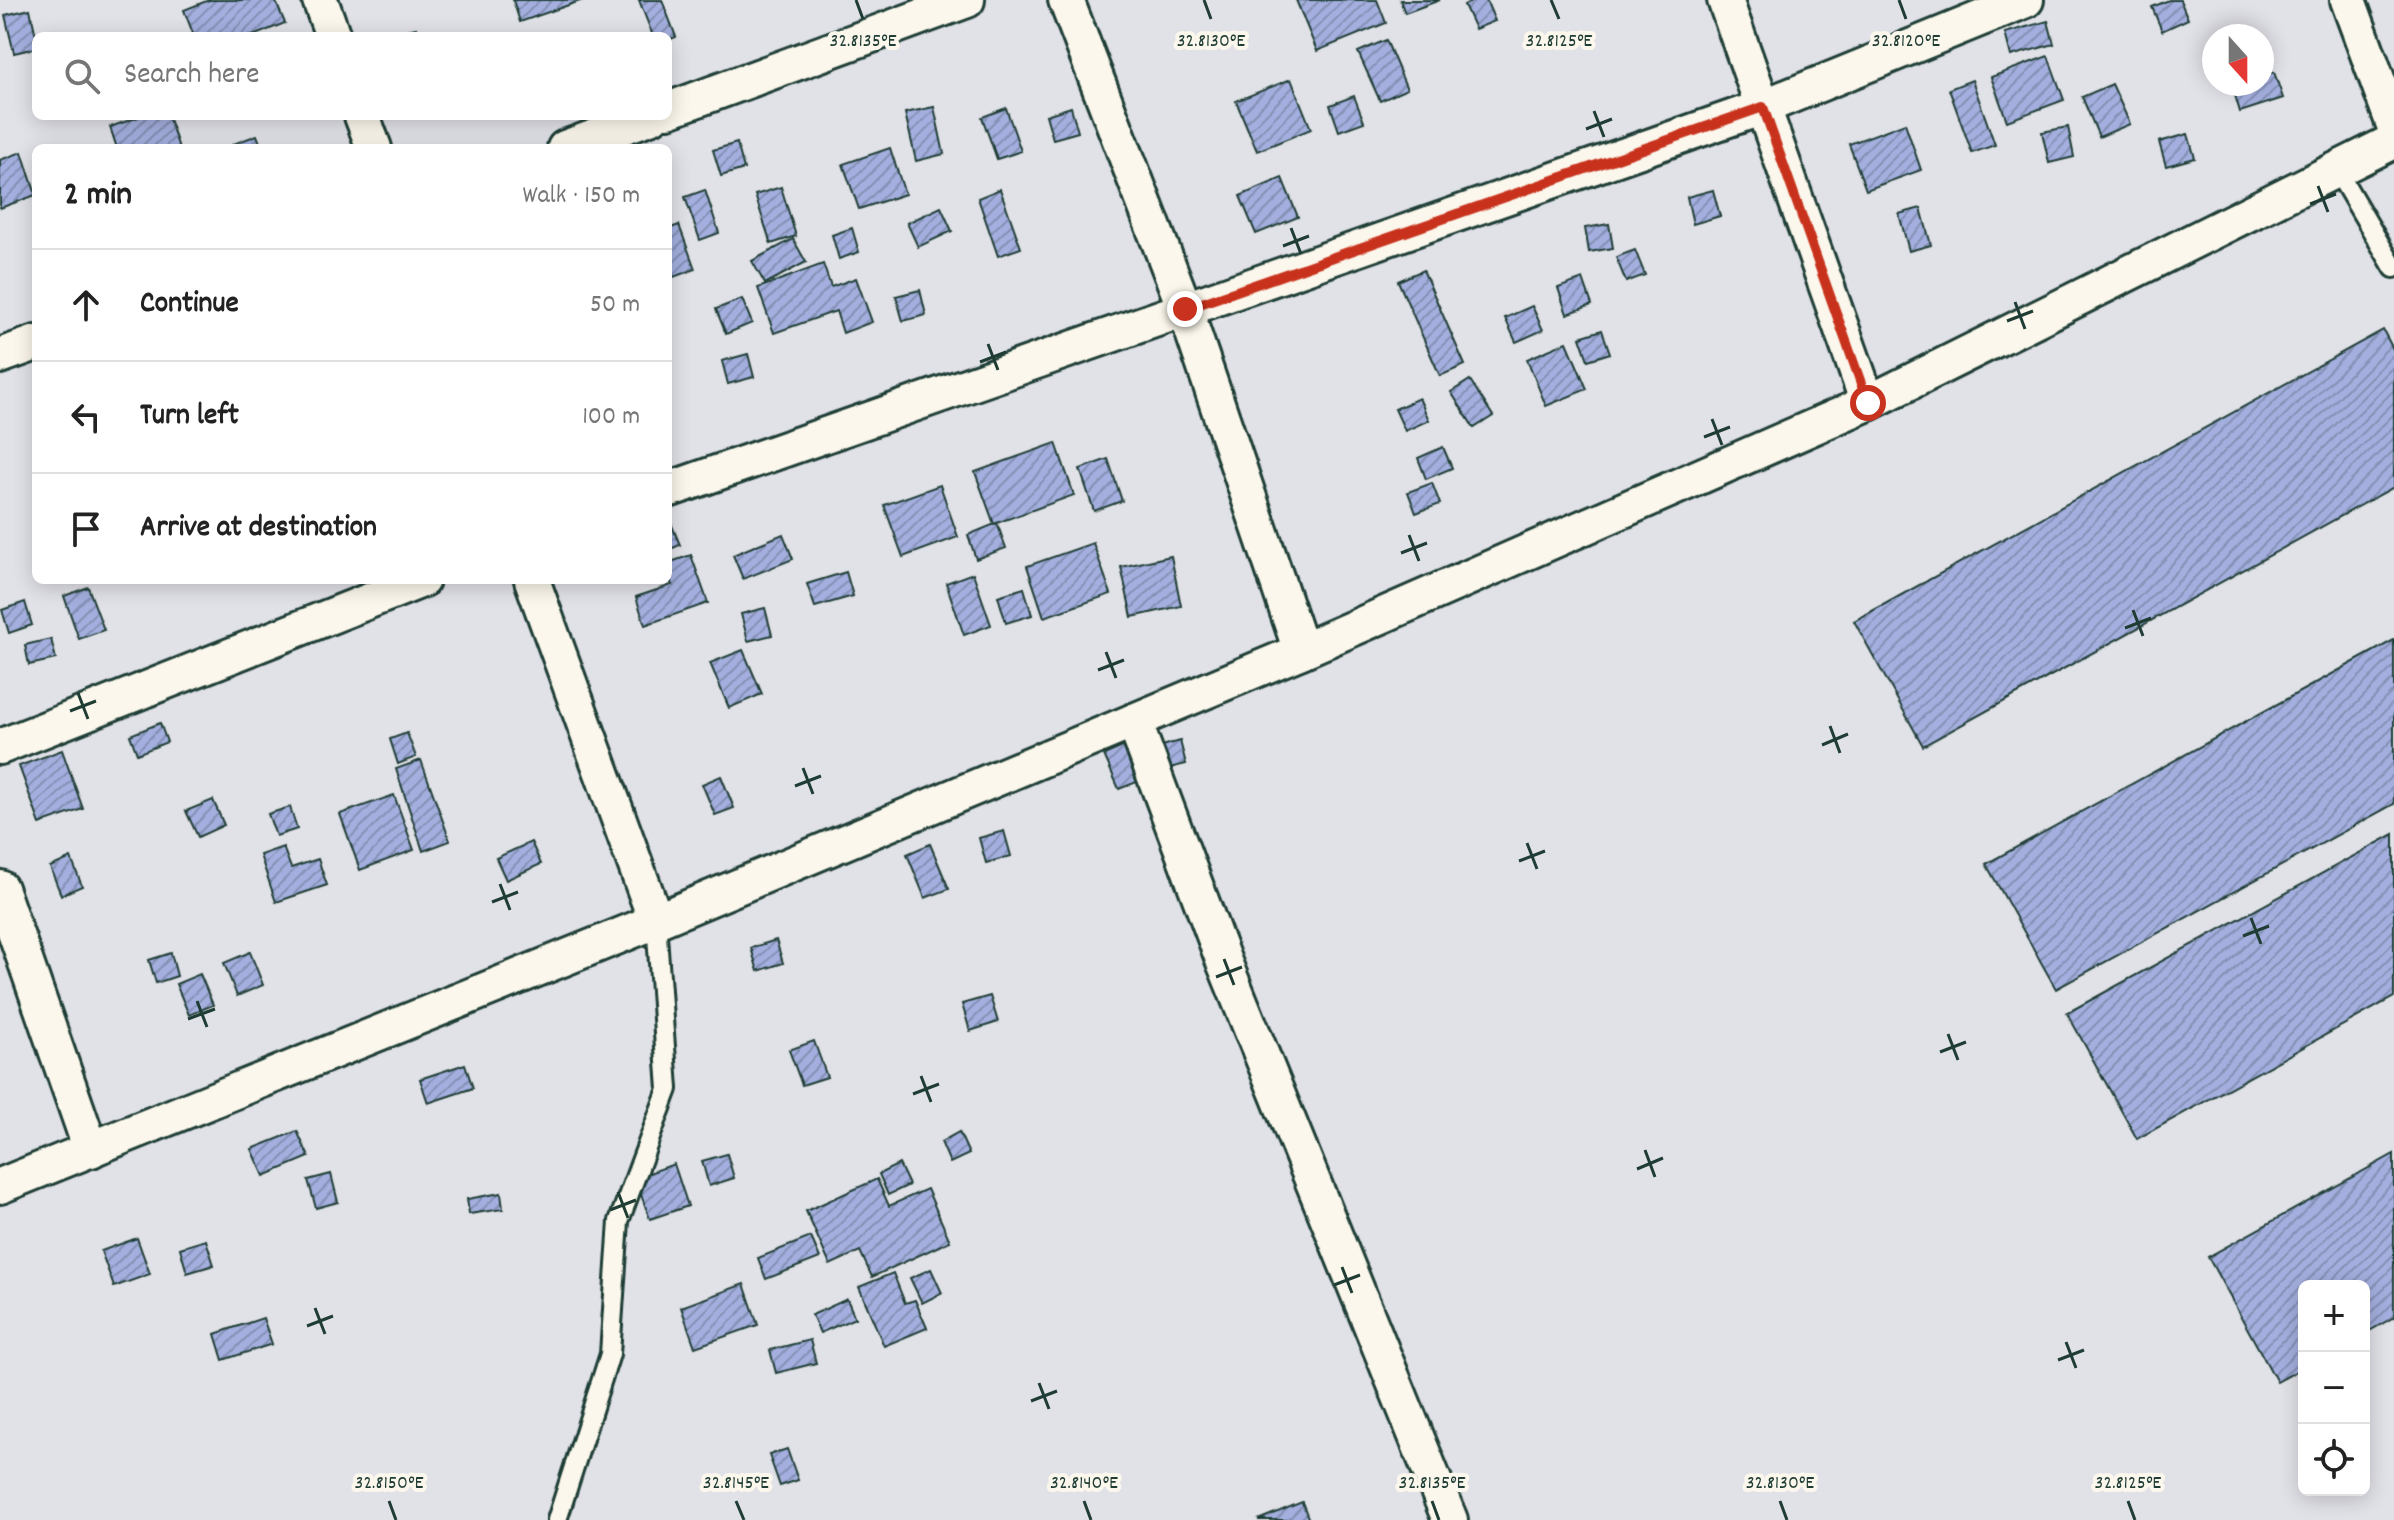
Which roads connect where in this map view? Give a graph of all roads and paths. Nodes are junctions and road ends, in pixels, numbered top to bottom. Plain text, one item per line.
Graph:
1 (320, 0) edge
2 (967, 0) edge
3 (1066, 0) edge
4 (1725, 0) edge
5 (2026, 0) edge
6 (2348, 0) edge
7 (332, 32) edge
8 (1763, 107) junction
9 (672, 109) edge
10 (364, 120) edge
11 (641, 120) edge
12 (2394, 125) edge
13 (2394, 141) edge
14 (372, 144) edge
15 (576, 144) edge
16 (2336, 169) junction
17 (2394, 268) edge
18 (1185, 309) junction
19 (32, 344) edge
20 (0, 356) edge
21 (1868, 403) junction
22 (672, 489) edge
23 (412, 584) edge
24 (533, 584) edge
25 (1301, 651) junction
26 (1134, 721) junction
27 (0, 747) edge
28 (0, 888) edge
29 (656, 921) junction
30 (91, 1150) junction
31 (0, 1186) edge
32 (557, 1520) edge
33 (1450, 1520) edge

1 - 7 street
2 - 9 street
3 - 18 street
4 - 8 street
5 - 8 street
6 - 12 street
8 - 18 street
8 - 21 street
10 - 14 street
11 - 15 street
13 - 16 street
16 - 17 lane
16 - 21 street
18 - 22 street
18 - 25 street
19 - 20 street
21 - 25 street
23 - 27 street
24 - 29 street
25 - 26 street
26 - 29 street
26 - 33 street
28 - 30 street
29 - 30 street
29 - 32 lane
30 - 31 street

